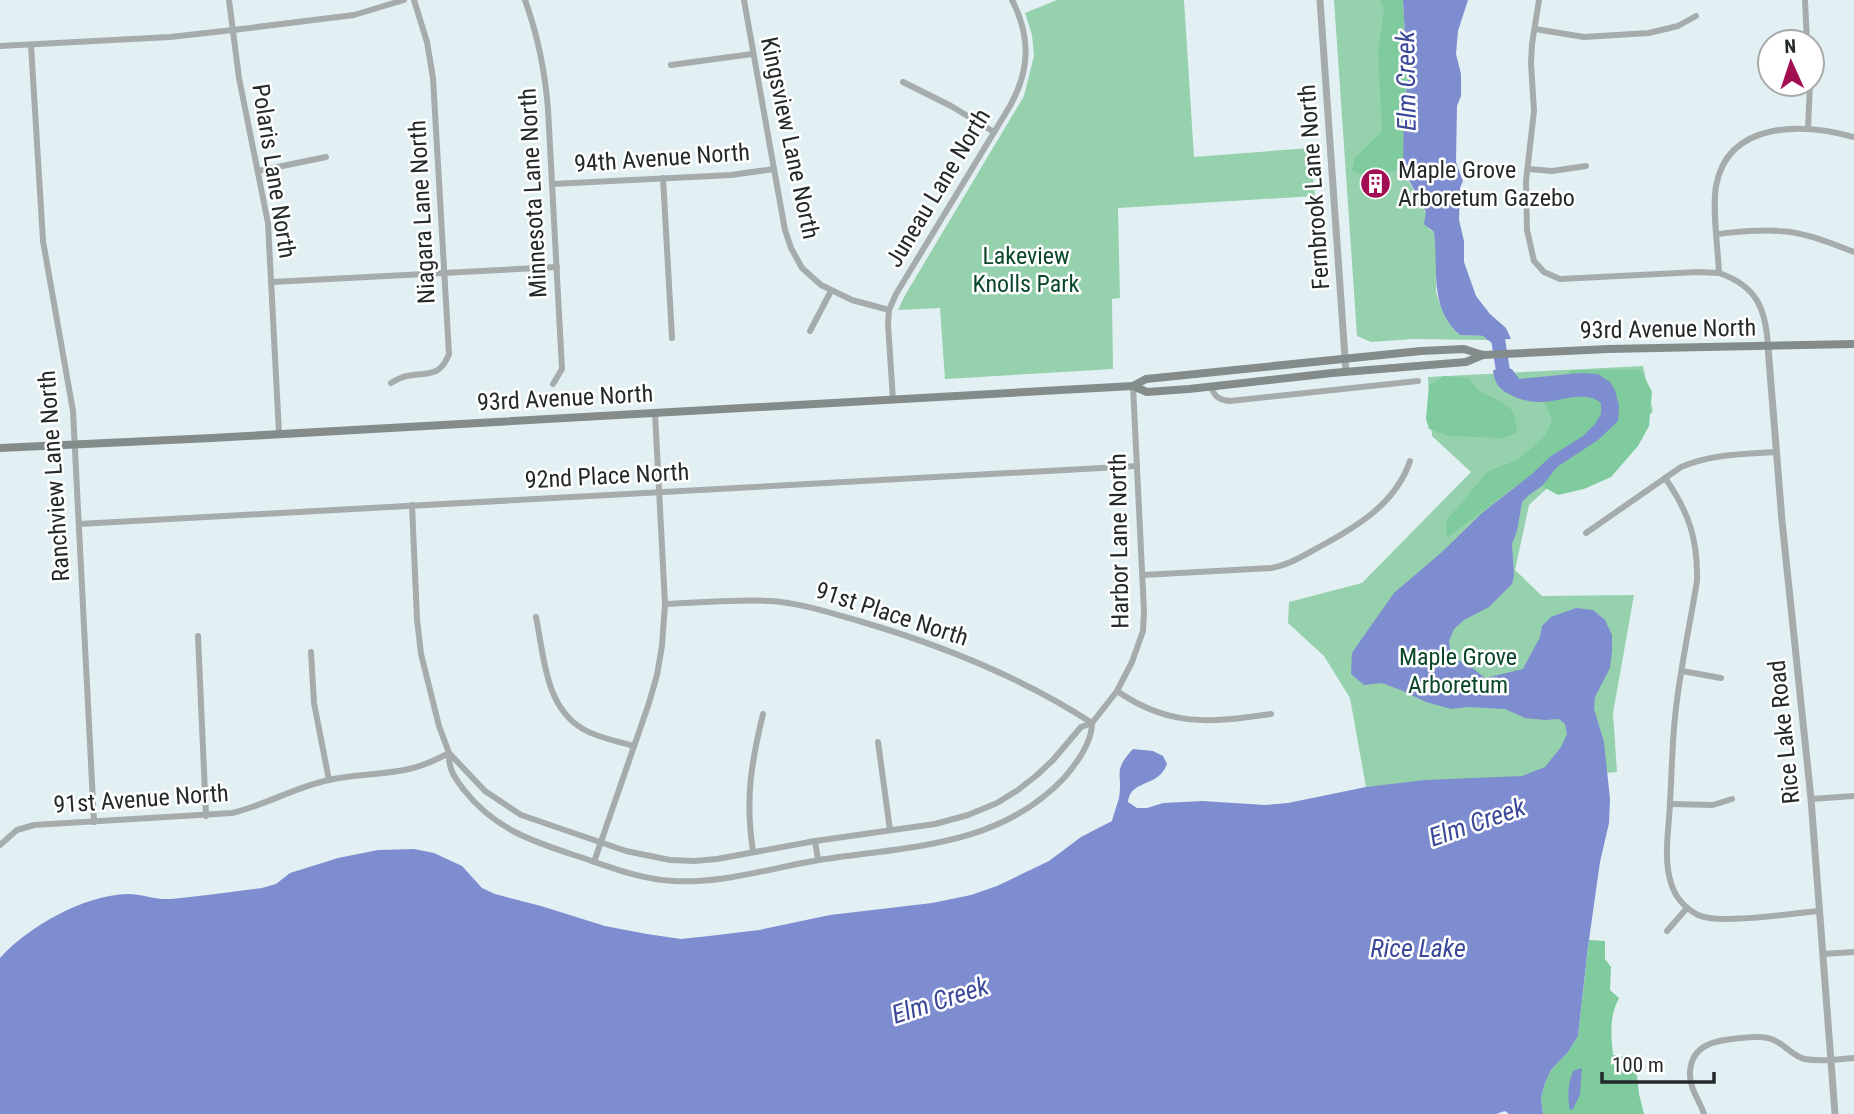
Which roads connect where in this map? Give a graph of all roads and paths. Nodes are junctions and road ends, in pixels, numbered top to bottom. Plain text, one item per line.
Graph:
1 (229, 0) edge
2 (404, 0) edge
3 (414, 0) edge
4 (525, 0) edge
5 (744, 0) edge
6 (1012, 0) edge
7 (1320, 0) edge
8 (1539, 0) edge
9 (1805, 0) edge
10 (1696, 16) dead end
11 (1806, 28) edge
12 (1535, 29) junction
13 (233, 30) junction
14 (31, 44) junction
15 (0, 46) edge
16 (752, 54) junction
17 (671, 65) dead end
18 (903, 82) dead end
19 (1809, 98) edge
20 (1808, 128) junction
21 (994, 132) junction
22 (1854, 137) edge
23 (326, 156) dead end
24 (1586, 166) dead end
25 (774, 169) junction
26 (1528, 169) junction
27 (258, 171) junction
28 (663, 178) junction
29 (553, 184) junction
30 (1717, 233) junction
31 (1854, 252) edge
32 (556, 267) junction
33 (445, 272) junction
34 (1719, 273) junction
35 (272, 282) junction
36 (831, 291) junction
37 (889, 310) junction
38 (810, 331) dead end
39 (672, 338) dead end
40 (1854, 344) edge
41 (1768, 347) junction
42 (1483, 355) junction
43 (1345, 358) junction
44 (1346, 372) junction
45 (1418, 381) dead end
46 (391, 383) dead end
47 (553, 384) dead end
48 (1133, 386) junction
49 (1211, 387) junction
50 (1348, 389) junction
51 (894, 400) junction
52 (656, 413) junction
53 (279, 433) junction
54 (75, 445) junction
55 (0, 448) edge
56 (1776, 452) junction
57 (1410, 461) dead end
58 (1137, 466) junction
59 (1665, 478) junction
60 (660, 492) junction
61 (412, 505) junction
62 (79, 524) junction
63 (1586, 533) dead end
64 (1143, 575) junction
65 (665, 604) junction
66 (536, 617) dead end
67 (198, 636) dead end
68 (311, 652) dead end
69 (1682, 671) junction
70 (1721, 678) dead end
71 (1116, 691) junction
72 (763, 714) dead end
73 (1270, 714) dead end
74 (1092, 723) junction
75 (878, 742) dead end
76 (634, 746) junction
77 (449, 753) junction
78 (329, 780) junction
79 (1854, 796) edge
80 (1732, 799) dead end
81 (1811, 799) junction
82 (1670, 804) junction
83 (206, 816) junction
84 (94, 822) junction
85 (890, 830) junction
86 (815, 841) junction
87 (0, 843) edge
88 (601, 843) junction
89 (753, 852) junction
90 (818, 860) junction
91 (594, 862) junction
92 (1687, 908) junction
93 (1820, 911) junction
94 (1667, 931) dead end
95 (1854, 952) edge
96 (1823, 954) junction
97 (1854, 1058) edge
98 (1830, 1059) junction
99 (1704, 1114) edge
100 (1835, 1114) edge

1 - 13 street, Polaris Lane North
2 - 13 street
3 - 33 street, Niagara Lane North
4 - 29 street, Minnesota Lane North
5 - 16 street, Kingsview Lane North
6 - 21 street, Juneau Lane North
7 - 43 street, Fernbrook Lane North
8 - 12 street
9 - 11 street
10 - 12 street
12 - 26 street
13 - 14 street
13 - 27 street, Polaris Lane North
14 - 15 street
14 - 54 street, Ranchview Lane North
16 - 17 street
16 - 25 street, Kingsview Lane North
18 - 21 street
19 - 20 street
20 - 22 street
20 - 30 street
21 - 37 street, Juneau Lane North
23 - 27 street
24 - 26 street
25 - 28 street, 94th Avenue North
25 - 36 street, Kingsview Lane North
26 - 34 street
27 - 35 street, Polaris Lane North
28 - 29 street, 94th Avenue North
28 - 39 street
29 - 32 street, Minnesota Lane North
30 - 31 street
30 - 34 street
32 - 33 street
32 - 47 street, Minnesota Lane North
33 - 35 street
33 - 46 street, Niagara Lane North
34 - 41 street
35 - 53 street, Polaris Lane North
36 - 37 street, Kingsview Lane North
36 - 38 street
37 - 51 street, Juneau Lane North
40 - 41 main road, 93rd Avenue North
41 - 42 main road, 93rd Avenue North
41 - 56 street, Rice Lake Road
42 - 43 main road, 93rd Avenue North
42 - 44 main road, 93rd Avenue North
43 - 44 street, Fernbrook Lane North
43 - 48 main road, 93rd Avenue North
44 - 49 main road, 93rd Avenue North
44 - 50 street
45 - 50 street
48 - 49 main road, 93rd Avenue North
48 - 51 main road, 93rd Avenue North
48 - 58 street, Harbor Lane North
49 - 50 street
51 - 52 main road, 93rd Avenue North
52 - 53 main road, 93rd Avenue North
52 - 60 street
53 - 54 main road, 93rd Avenue North
54 - 55 main road, 93rd Avenue North
54 - 62 street, Ranchview Lane North
56 - 59 street
56 - 81 street, Rice Lake Road
57 - 64 street
58 - 60 street, 92nd Place North
58 - 64 street, Harbor Lane North
59 - 63 street
59 - 69 street
60 - 61 street, 92nd Place North
60 - 65 street
61 - 62 street, 92nd Place North
61 - 77 street
62 - 84 street, Ranchview Lane North
64 - 71 street, Harbor Lane North
65 - 74 street, 91st Place North
65 - 76 street
66 - 76 street
67 - 83 street
68 - 78 street
69 - 70 street
69 - 82 street
71 - 73 street
71 - 74 street, Harbor Lane North
72 - 89 street
74 - 85 street
74 - 90 street
75 - 85 street
76 - 88 street
77 - 78 street, 91st Avenue North
77 - 88 street
77 - 91 street
78 - 83 street, 91st Avenue North
79 - 81 street
80 - 82 street
81 - 93 street, Rice Lake Road
82 - 92 street
83 - 84 street, 91st Avenue North
84 - 87 street, 91st Avenue North
85 - 86 street
86 - 89 street
86 - 90 street
88 - 89 street
88 - 91 street
90 - 91 street
92 - 93 street
92 - 94 street
93 - 96 street, Rice Lake Road
95 - 96 street
96 - 98 street, Rice Lake Road
97 - 98 street
98 - 99 street
98 - 100 street, Rice Lake Road

